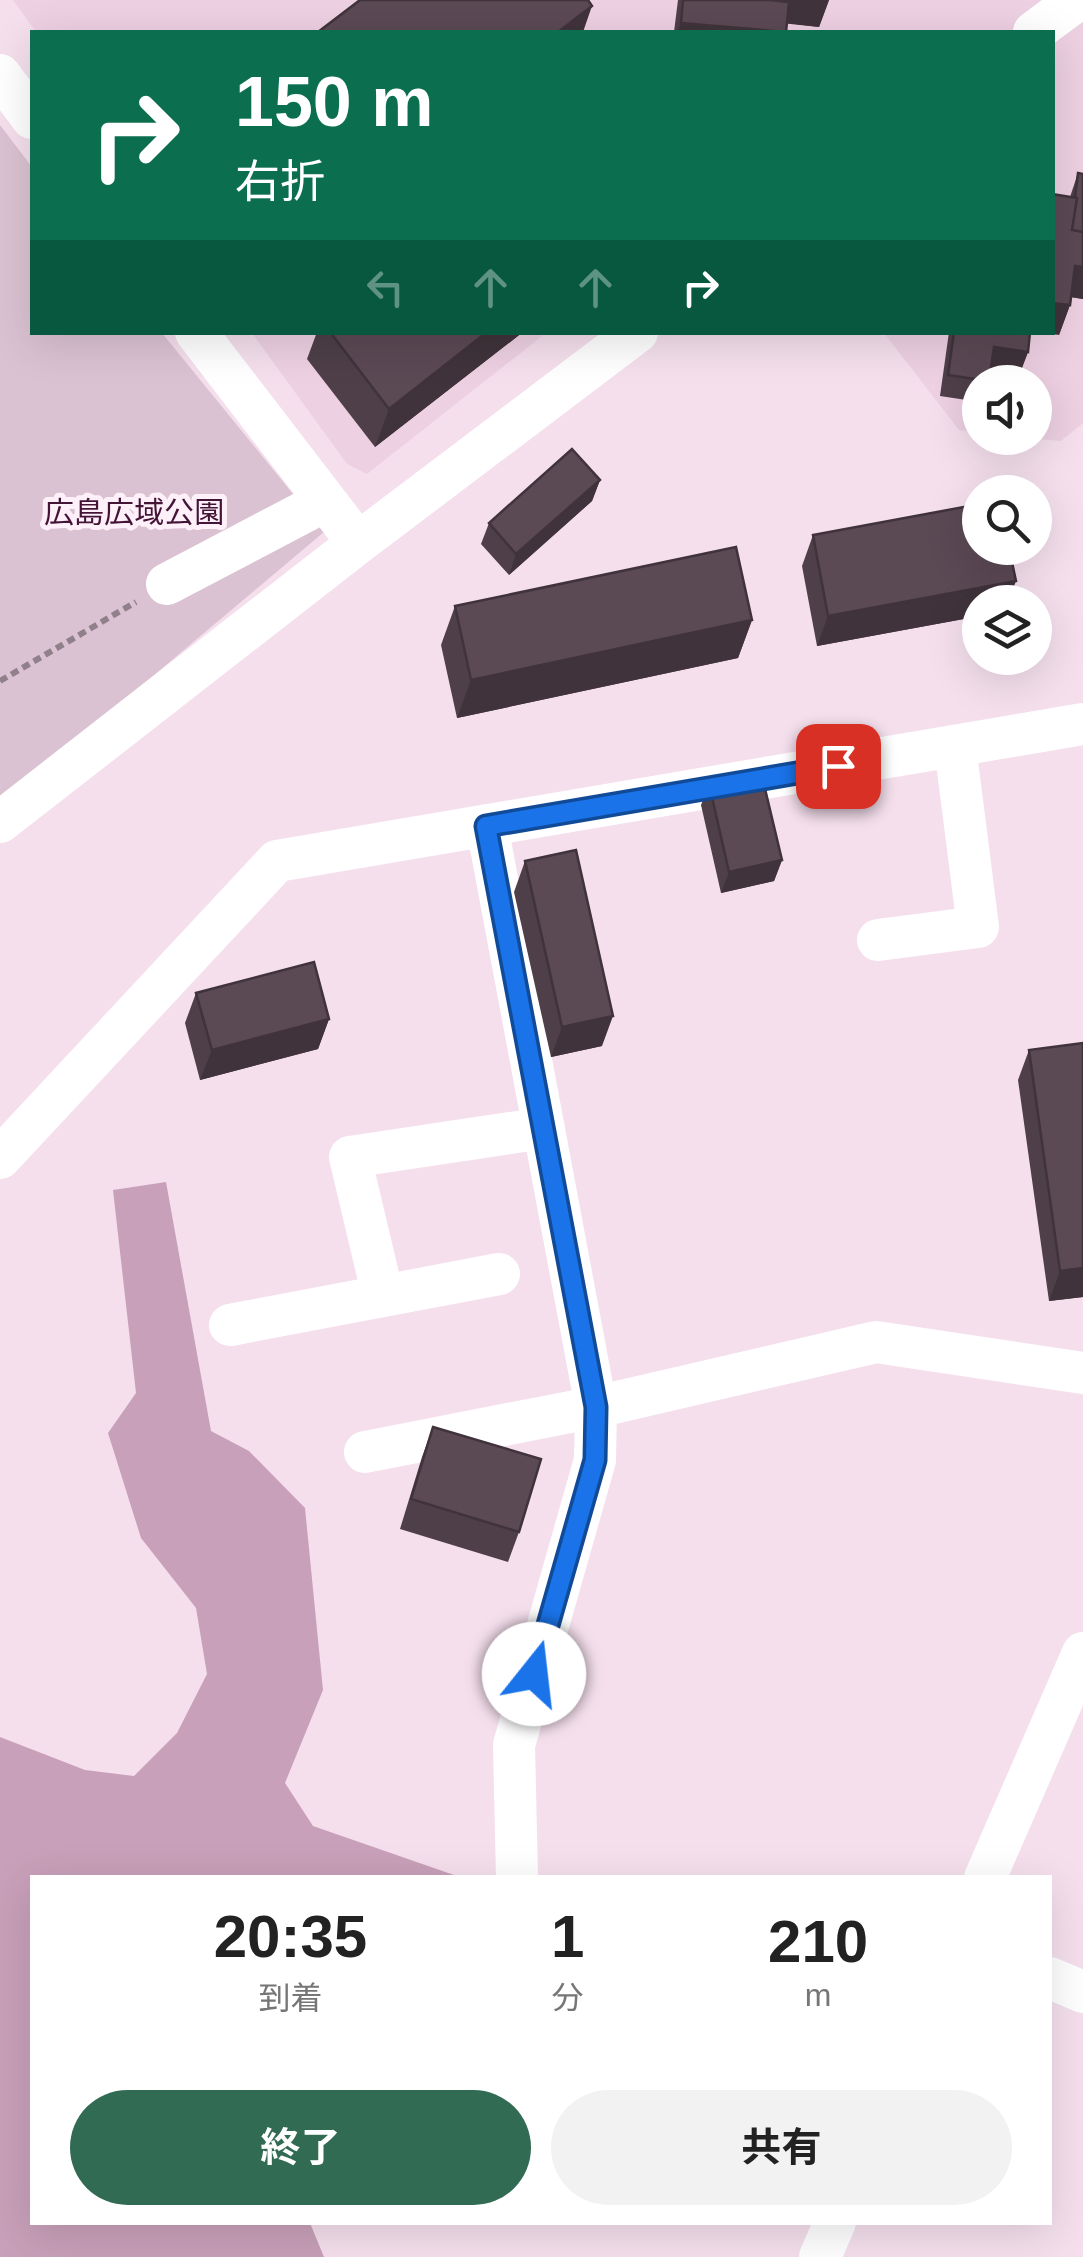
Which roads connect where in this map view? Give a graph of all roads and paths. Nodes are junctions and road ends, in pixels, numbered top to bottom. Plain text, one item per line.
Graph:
1 (1077, 0) edge
2 (1037, 30) edge
3 (0, 75) edge
4 (30, 115) edge
5 (198, 335) edge
6 (633, 335) edge
7 (325, 502) junction
8 (358, 544) junction
9 (167, 584) joint
10 (0, 681) edge
11 (1082, 731) edge
12 (955, 746) junction
13 (0, 822) edge
14 (486, 826) junction
15 (878, 940) dead end
16 (544, 1128) junction
17 (0, 1158) edge
18 (499, 1274) dead end
19 (383, 1296) junction
20 (230, 1324) dead end
21 (1083, 1372) edge
22 (596, 1407) junction
23 (365, 1452) dead end
24 (1083, 1652) edge
25 (517, 1875) edge
26 (986, 1875) edge
27 (1052, 1979) edge
28 (1083, 1992) edge
29 (834, 2225) edge
30 (820, 2257) edge

1 - 2 street
3 - 4 street
5 - 7 street
6 - 8 street
7 - 8 street
7 - 9 street
8 - 13 street
9 - 10 path
11 - 12 street
12 - 14 street
12 - 15 street
14 - 16 street
14 - 17 street
16 - 19 street
16 - 22 street
18 - 19 street
19 - 20 street
21 - 22 street
22 - 23 street
22 - 25 street
24 - 26 street
27 - 28 street
29 - 30 street

